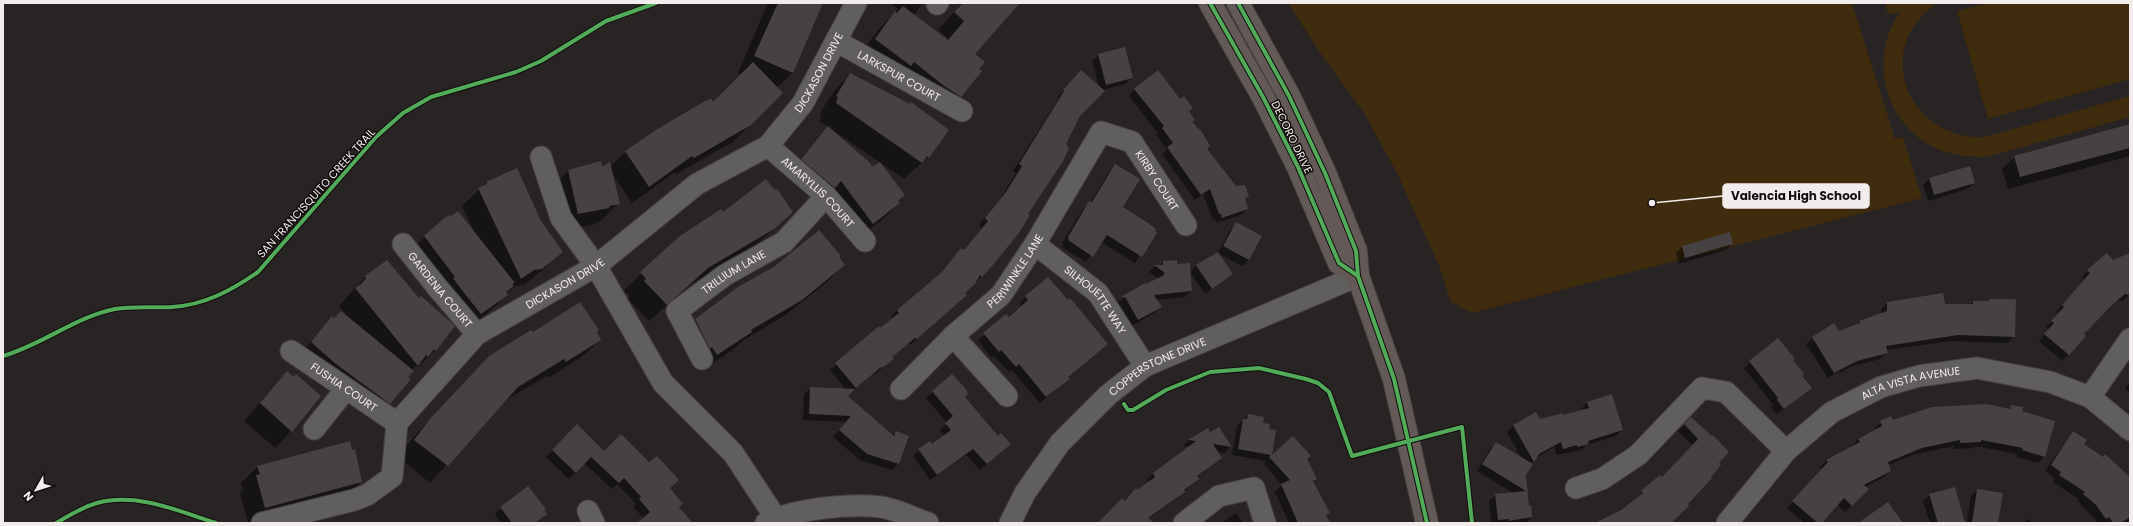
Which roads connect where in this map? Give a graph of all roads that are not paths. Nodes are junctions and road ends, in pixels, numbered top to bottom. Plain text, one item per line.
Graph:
1 (856, 3) edge
2 (1210, 3) edge
3 (1238, 3) edge
4 (836, 41) junction
5 (962, 111) dead end
6 (1101, 132) joint
7 (768, 146) junction
8 (541, 157) dead end
9 (826, 196) junction
10 (1186, 225) dead end
11 (865, 241) dead end
12 (403, 244) dead end
13 (1035, 244) junction
14 (596, 266) junction
15 (1358, 276) junction
16 (477, 334) junction
17 (953, 336) junction
18 (2130, 339) edge
19 (291, 351) dead end
20 (702, 359) dead end
21 (1144, 366) junction
22 (346, 389) junction
23 (901, 389) dead end
24 (1007, 396) dead end
25 (2090, 397) junction
26 (397, 423) junction
27 (314, 429) dead end
28 (2130, 430) edge
29 (1786, 452) junction
30 (1576, 488) dead end
31 (893, 517) edge
32 (773, 521) edge
33 (262, 523) edge
34 (928, 523) edge
35 (1010, 523) edge
36 (1184, 523) edge
37 (1265, 523) edge
38 (1427, 523) edge
39 (1727, 523) edge

1 - 4 street, DICKASON DRIVE
2 - 15 main road, DECORO DRIVE
3 - 15 main road, DECORO DRIVE
4 - 5 street, LARKSPUR COURT
4 - 7 street, DICKASON DRIVE
6 - 10 street, KIRBY COURT
6 - 13 street, PERIWINKLE LANE
7 - 9 street, AMARYLLIS COURT
7 - 14 street, DICKASON DRIVE
8 - 14 street
9 - 11 street, AMARYLLIS COURT
9 - 20 street, TRILLIUM LANE
12 - 16 street, GARDENIA COURT
13 - 17 street, PERIWINKLE LANE
13 - 21 street, SILHOUETTE WAY
14 - 16 street, DICKASON DRIVE
14 - 32 street
15 - 21 street, COPPERSTONE DRIVE
15 - 38 main road, DECORO DRIVE
16 - 26 street, DICKASON DRIVE
17 - 23 street, PERIWINKLE LANE
17 - 24 street
18 - 25 street
19 - 22 street, FUSHIA COURT
21 - 35 street, COPPERSTONE DRIVE
22 - 26 street, FUSHIA COURT
22 - 27 street
25 - 28 street, ALTA VISTA AVENUE
25 - 29 street, ALTA VISTA AVENUE
26 - 33 street
29 - 30 street
29 - 39 street, ALTA VISTA AVENUE
31 - 32 street
31 - 34 street
36 - 37 street

